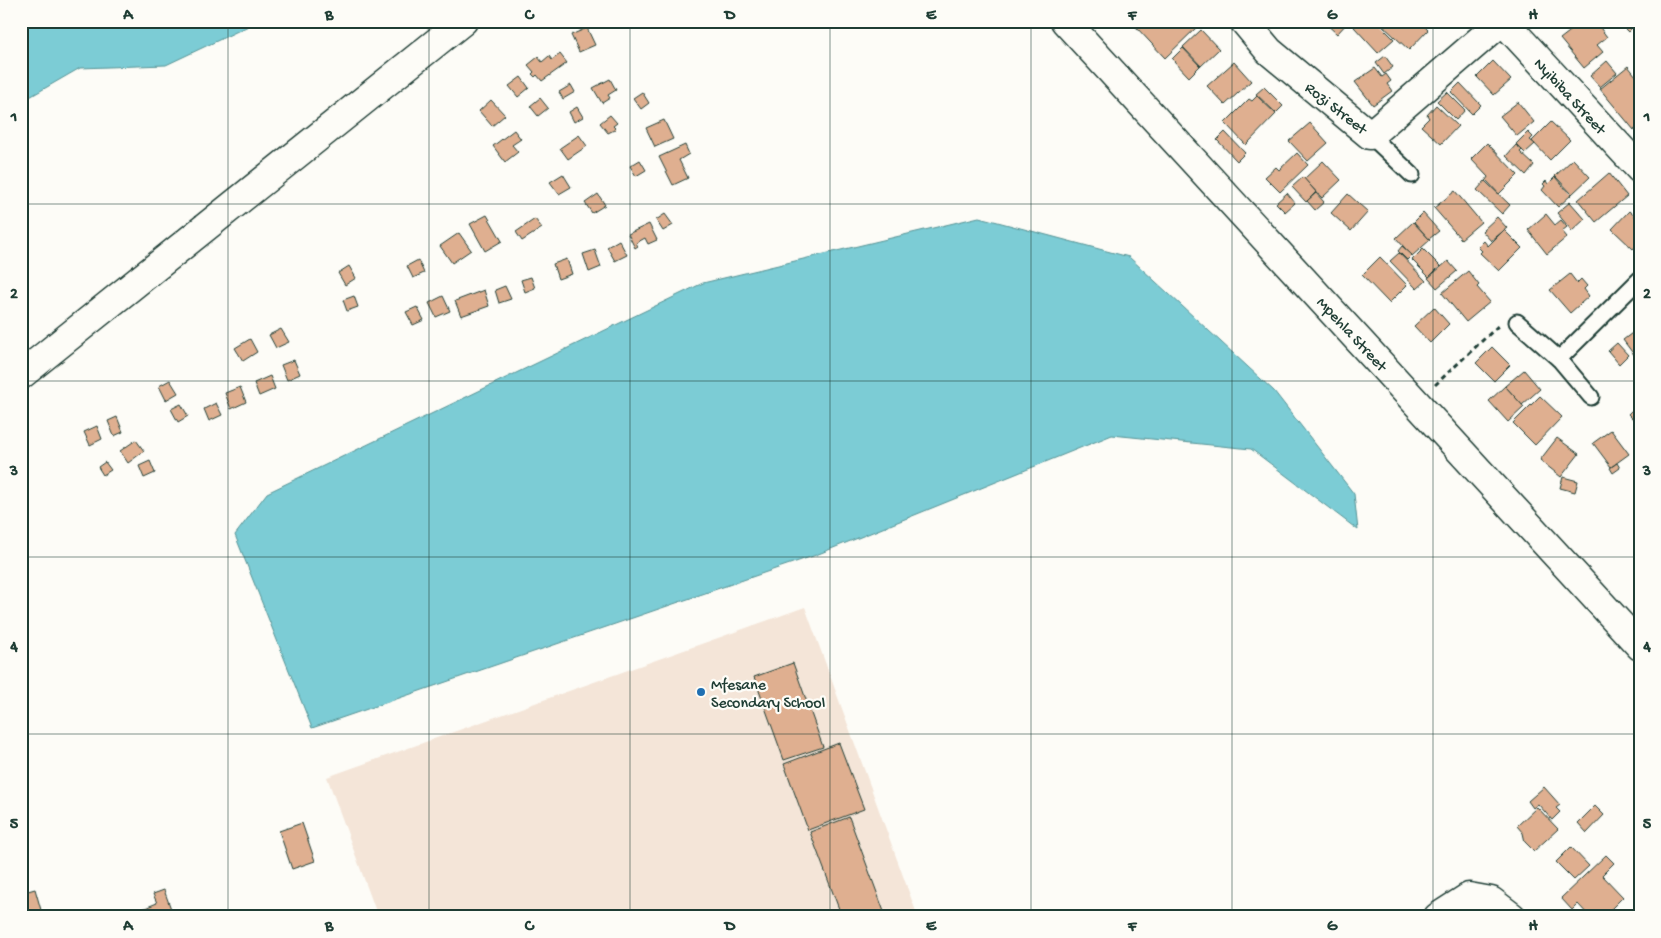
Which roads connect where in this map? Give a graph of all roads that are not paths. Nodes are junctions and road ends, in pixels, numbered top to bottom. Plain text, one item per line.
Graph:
1 (463, 21) edge
2 (1065, 21) edge
3 (1244, 21) edge
4 (1502, 21) edge
5 (1370, 135) junction
6 (1640, 169) edge
7 (1412, 175) dead end
8 (1640, 279) edge
9 (1517, 322) road end
10 (1559, 358) junction
11 (21, 375) edge
12 (1592, 397) dead end
13 (1638, 640) edge
14 (1438, 917) edge
15 (1512, 917) edge

1 - 11 street
2 - 13 street, Mpehla Street
3 - 5 street, Rozi Street
4 - 5 street, Rozi Street
4 - 6 street, Nyibiba Street
5 - 7 lane
8 - 10 lane
9 - 10 lane
10 - 12 lane
14 - 15 street

